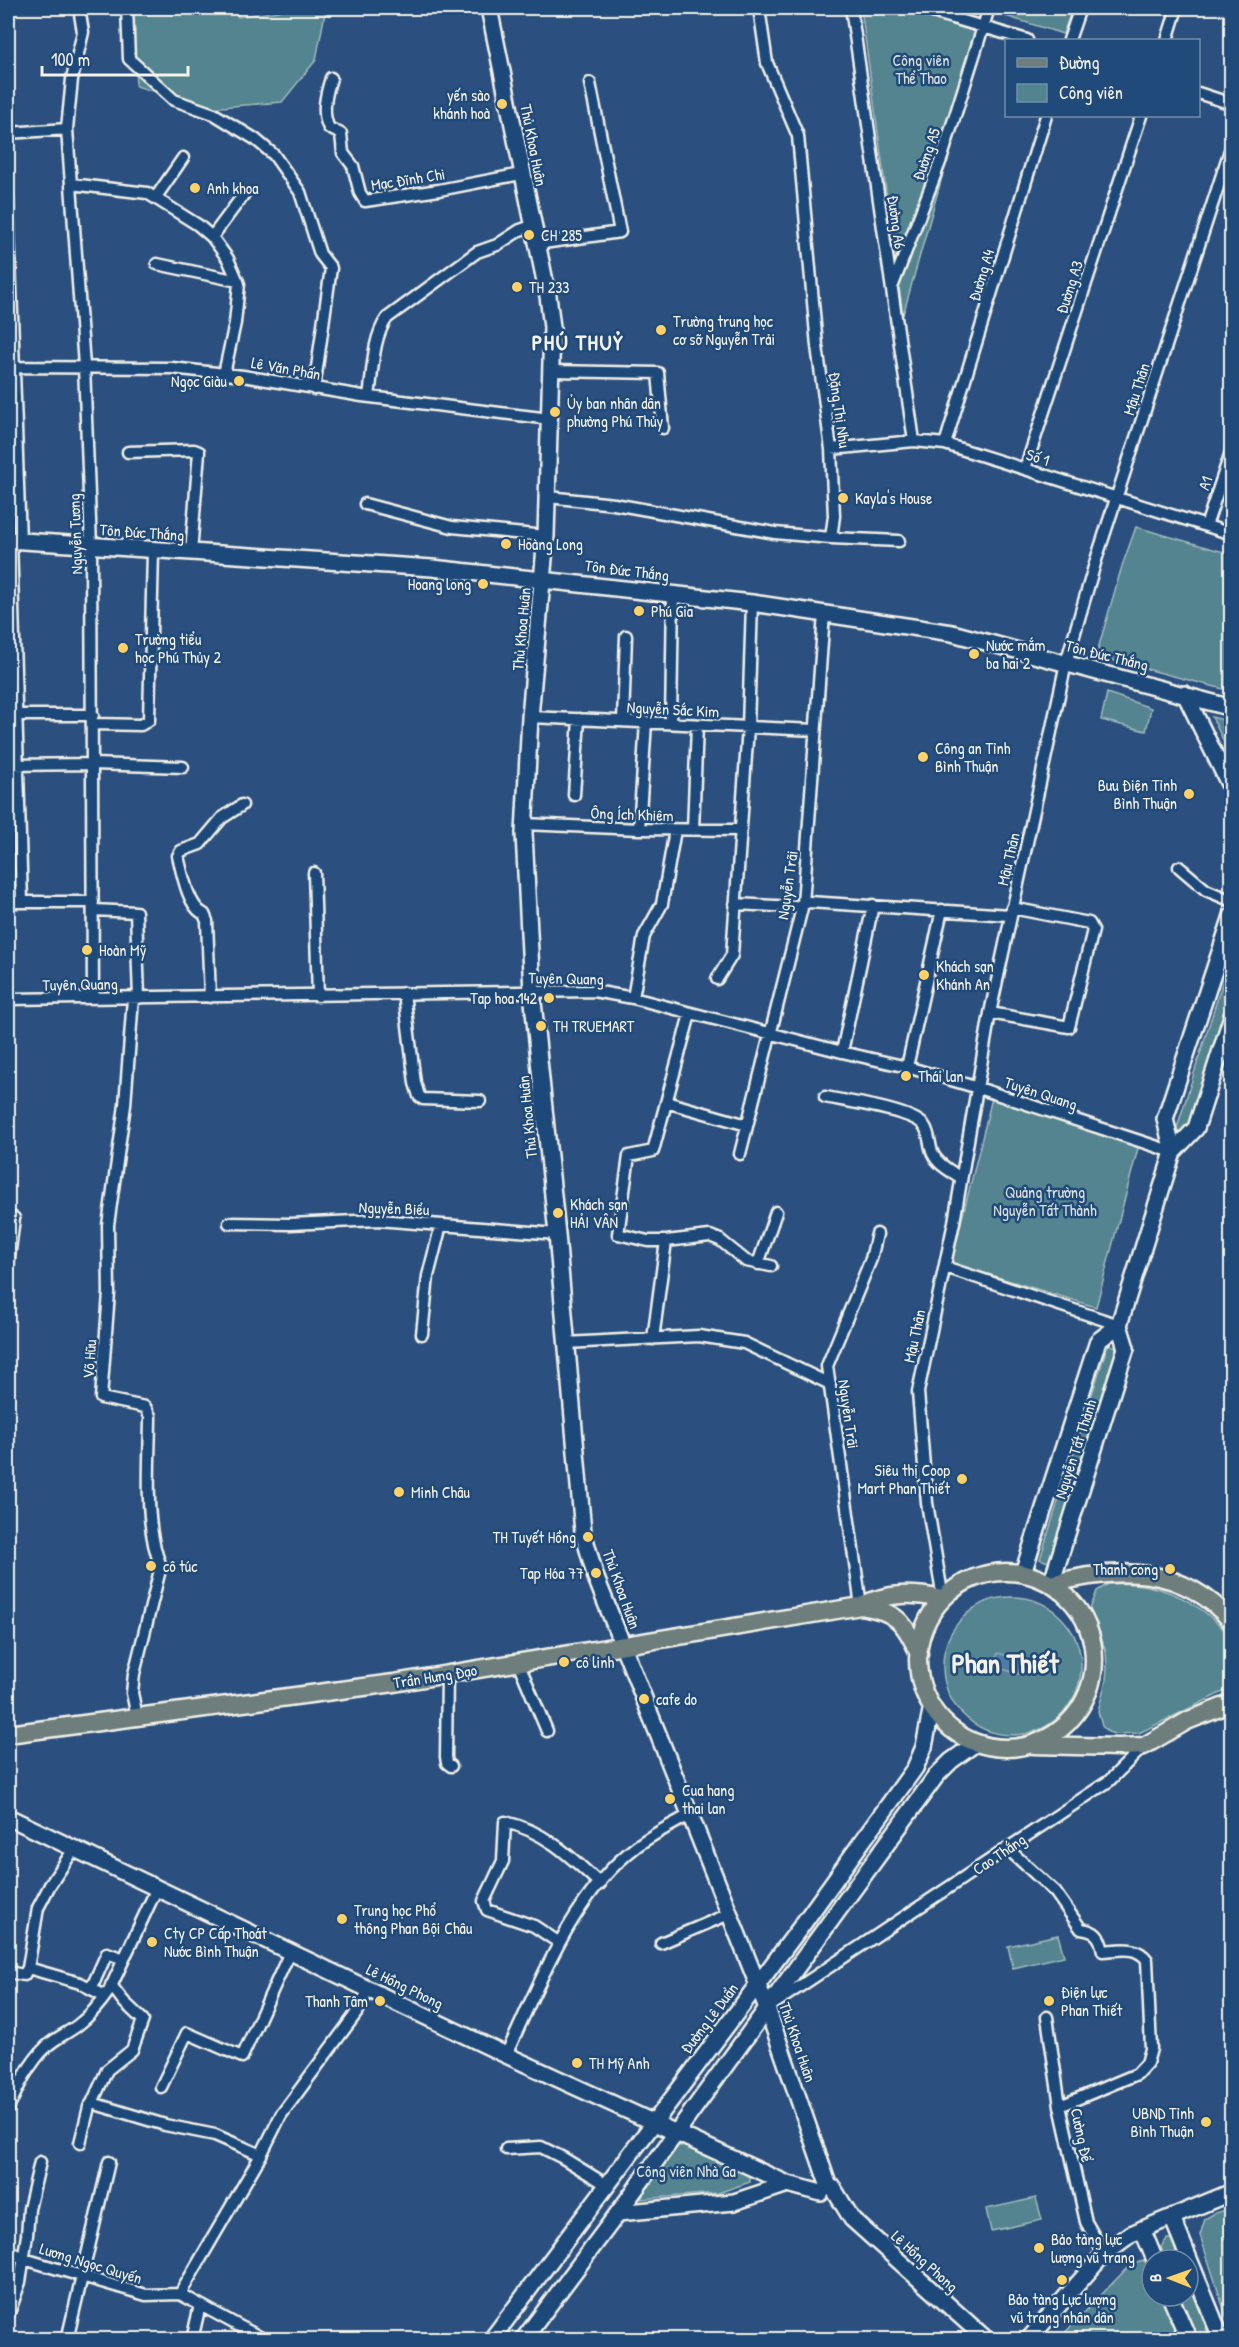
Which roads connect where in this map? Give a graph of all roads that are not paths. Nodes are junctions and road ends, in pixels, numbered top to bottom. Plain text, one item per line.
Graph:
1 (79, 8) edge
2 (127, 8) edge
3 (489, 8) edge
4 (759, 8) edge
5 (851, 8) edge
6 (920, 8) edge
7 (989, 8) edge
8 (1080, 8) edge
9 (1177, 8) edge
10 (983, 27) junction
11 (1024, 39) edge
12 (1070, 39) edge
13 (1167, 39) edge
14 (332, 78) dead end
15 (590, 83) dead end
16 (1200, 94) edge
17 (1232, 104) edge
18 (1046, 117) edge
19 (1141, 117) edge
20 (67, 129) junction
21 (8, 134) edge
22 (1232, 144) edge
23 (183, 158) dead end
24 (521, 174) junction
25 (71, 184) junction
26 (244, 194) dead end
27 (156, 197) junction
28 (8, 200) edge
29 (532, 226) junction
30 (212, 237) junction
31 (536, 244) junction
32 (157, 264) dead end
33 (238, 281) junction
34 (892, 288) junction
35 (84, 366) junction
36 (15, 367) junction
37 (551, 371) junction
38 (224, 374) junction
39 (314, 389) junction
40 (369, 396) junction
41 (550, 419) junction
42 (663, 428) dead end
43 (914, 441) junction
44 (945, 444) junction
45 (831, 449) junction
46 (1232, 449) edge
47 (128, 452) dead end
48 (1025, 469) junction
49 (548, 497) junction
50 (1117, 498) junction
51 (365, 504) dead end
52 (1206, 526) junction
53 (1232, 534) edge
54 (546, 536) junction
55 (831, 538) junction
56 (13, 540) edge
57 (899, 541) dead end
58 (91, 546) junction
59 (153, 550) junction
60 (191, 553) junction
61 (543, 579) junction
62 (674, 594) junction
63 (10, 597) edge
64 (752, 603) junction
65 (824, 614) junction
66 (626, 636) dead end
67 (11, 654) edge
68 (1066, 663) junction
69 (1185, 694) junction
70 (1232, 708) edge
71 (16, 715) junction
72 (530, 717) junction
73 (93, 719) junction
74 (579, 719) junction
75 (623, 721) junction
76 (645, 722) junction
77 (671, 723) junction
78 (697, 725) junction
79 (748, 727) junction
80 (815, 730) junction
81 (93, 764) junction
82 (12, 765) edge
83 (183, 767) dead end
84 (1232, 790) edge
85 (574, 795) dead end
86 (242, 805) dead end
87 (524, 824) junction
88 (639, 829) junction
89 (675, 830) junction
90 (693, 830) junction
91 (739, 830) junction
92 (1179, 867) dead end
93 (314, 873) dead end
94 (1232, 901) edge
95 (22, 902) junction
96 (8, 903) edge
97 (735, 904) junction
98 (803, 904) junction
99 (873, 905) junction
100 (93, 906) junction
101 (942, 910) junction
102 (1011, 912) junction
103 (1232, 916) edge
104 (717, 979) dead end
105 (532, 992) junction
106 (404, 993) junction
107 (318, 996) junction
108 (210, 997) junction
109 (93, 998) junction
110 (136, 998) junction
111 (633, 998) junction
112 (8, 999) edge
113 (990, 1013) junction
114 (690, 1014) junction
115 (1232, 1016) edge
116 (769, 1033) junction
117 (842, 1052) junction
118 (1226, 1052) edge
119 (907, 1067) junction
120 (975, 1087) junction
121 (825, 1097) dead end
122 (480, 1101) dead end
123 (666, 1102) junction
124 (747, 1125) junction
125 (1173, 1152) junction
126 (740, 1154) dead end
127 (961, 1178) junction
128 (776, 1212) dead end
129 (14, 1218) dead end
130 (229, 1222) dead end
131 (441, 1225) junction
132 (557, 1234) junction
133 (878, 1234) dead end
134 (666, 1242) junction
135 (758, 1264) junction
136 (8, 1266) edge
137 (771, 1266) dead end
138 (945, 1267) junction
139 (1119, 1325) junction
140 (422, 1334) dead end
141 (653, 1339) junction
142 (566, 1344) junction
143 (830, 1384) junction
144 (1023, 1573) junction
145 (1051, 1584) junction
146 (943, 1599) junction
147 (861, 1606) junction
148 (1232, 1622) edge
149 (623, 1644) junction
150 (919, 1654) junction
151 (518, 1662) junction
152 (447, 1674) junction
153 (1232, 1703) edge
154 (932, 1706) junction
155 (137, 1716) junction
156 (547, 1731) dead end
157 (8, 1734) edge
158 (976, 1743) junction
159 (1029, 1745) junction
160 (1144, 1746) junction
161 (451, 1766) dead end
162 (689, 1815) junction
163 (8, 1817) edge
164 (1007, 1848) junction
165 (74, 1849) junction
166 (600, 1884) junction
167 (157, 1888) junction
168 (729, 1914) junction
169 (558, 1942) junction
170 (661, 1943) dead end
171 (290, 1952) junction
172 (124, 1959) junction
173 (28, 1968) junction
174 (8, 1972) edge
175 (758, 1984) junction
176 (111, 1985) junction
177 (91, 1989) junction
178 (369, 1989) junction
179 (105, 1996) junction
180 (767, 2008) junction
181 (1047, 2017) dead end
182 (506, 2055) junction
183 (161, 2087) dead end
184 (92, 2103) junction
185 (1060, 2106) junction
186 (8, 2109) edge
187 (654, 2122) junction
188 (676, 2133) junction
189 (80, 2143) dead end
190 (506, 2149) dead end
191 (261, 2155) junction
192 (40, 2162) dead end
193 (109, 2162) dead end
194 (788, 2184) junction
195 (607, 2185) junction
196 (827, 2190) junction
197 (1232, 2192) edge
198 (618, 2213) junction
199 (1172, 2217) junction
200 (1142, 2229) junction
201 (1150, 2248) edge
202 (8, 2250) edge
203 (1104, 2254) junction
204 (24, 2259) junction
205 (84, 2277) junction
206 (180, 2294) junction
207 (200, 2306) junction
208 (1175, 2308) edge
209 (8, 2316) edge
210 (249, 2337) edge
211 (67, 2340) edge
212 (192, 2340) edge
213 (265, 2340) edge
214 (491, 2340) edge
215 (523, 2340) edge
216 (987, 2340) edge
217 (1028, 2340) edge
218 (1189, 2340) edge
219 (1222, 2340) edge

1 - 20 street, Nguyễn Tương
2 - 39 street
3 - 24 main road, Thủ Khoa Huân
4 - 45 street, Đặng Thị Nhu
5 - 34 street, Đường A6
6 - 10 street
7 - 10 street, Đường A5
8 - 12 street
9 - 13 street
10 - 11 street
10 - 34 street, Đường A5
14 - 24 street, Mạc Đĩnh Chi
15 - 31 street
16 - 17 street
18 - 44 street, Đường A4
19 - 48 street, Đường A3
20 - 21 street
20 - 25 street, Nguyễn Tương
22 - 50 street, Mậu Thân
23 - 27 street
24 - 29 main road, Thủ Khoa Huân
25 - 27 street
25 - 35 street, Nguyễn Tương
26 - 30 street
27 - 30 street
28 - 36 street
29 - 31 main road, Thủ Khoa Huân
29 - 40 street
30 - 33 street
31 - 37 main road, Thủ Khoa Huân
32 - 33 street
33 - 38 street
34 - 43 street, Đường A6
35 - 36 street, Lê Văn Phấn
35 - 38 street, Lê Văn Phấn
35 - 58 street, Nguyễn Tương
36 - 56 street
37 - 41 main road, Thủ Khoa Huân
37 - 42 street
38 - 39 street, Lê Văn Phấn
39 - 40 street, Lê Văn Phấn
40 - 41 street, Lê Văn Phấn
41 - 49 main road, Thủ Khoa Huân
43 - 44 street, Số 1
43 - 45 street, Số 1
44 - 48 street, Số 1
45 - 55 street, Đặng Thị Nhu
46 - 52 street, A1
47 - 60 street
48 - 50 street, Số 1
49 - 54 main road, Thủ Khoa Huân
49 - 55 street
50 - 52 street, Số 1
50 - 68 street, Mậu Thân
51 - 54 street
52 - 53 street, Số 1
54 - 61 main road, Thủ Khoa Huân
55 - 57 street
56 - 58 main road, Tôn Đức Thắng
56 - 63 street
58 - 59 main road, Tôn Đức Thắng
58 - 73 street, Nguyễn Tương
59 - 60 main road, Tôn Đức Thắng
59 - 73 street
60 - 61 main road, Tôn Đức Thắng
61 - 62 main road, Tôn Đức Thắng
61 - 72 main road, Thủ Khoa Huân
62 - 64 main road, Tôn Đức Thắng
62 - 77 street
63 - 67 street
64 - 65 main road, Tôn Đức Thắng
64 - 79 street
65 - 68 main road, Tôn Đức Thắng
65 - 80 street, Nguyễn Trãi
66 - 75 street
67 - 71 street
68 - 69 main road, Tôn Đức Thắng
68 - 102 street, Mậu Thân
69 - 70 main road, Tôn Đức Thắng
69 - 84 main road
71 - 73 street
71 - 82 street
72 - 74 street, Nguyễn Sắc Kim
72 - 87 main road, Thủ Khoa Huân
73 - 81 street, Nguyễn Tương
74 - 75 street, Nguyễn Sắc Kim
74 - 85 street
75 - 76 street, Nguyễn Sắc Kim
76 - 77 street, Nguyễn Sắc Kim
76 - 88 street
77 - 78 street, Nguyễn Sắc Kim
78 - 79 street, Nguyễn Sắc Kim
78 - 90 street
79 - 80 street, Nguyễn Sắc Kim
79 - 91 street
80 - 98 street, Nguyễn Trãi
81 - 82 street
81 - 83 street
81 - 100 street, Nguyễn Tương
82 - 95 street
86 - 108 street
87 - 88 street, Ông Ích Khiêm
87 - 105 main road, Thủ Khoa Huân
88 - 89 street, Ông Ích Khiêm
89 - 90 street, Ông Ích Khiêm
89 - 111 street
90 - 91 street, Ông Ích Khiêm
91 - 97 street
92 - 94 street
93 - 107 street
95 - 96 street
95 - 100 street
97 - 98 street
97 - 104 street
98 - 99 street
98 - 116 street, Nguyễn Trãi
99 - 101 street
99 - 117 street
100 - 109 street, Nguyễn Tương
100 - 110 street
101 - 102 street
101 - 119 street
102 - 113 street, Mậu Thân
102 - 113 street
103 - 125 main road
105 - 106 street, Tuyên Quang
105 - 111 street, Tuyên Quang
105 - 132 main road, Thủ Khoa Huân
106 - 107 street, Tuyên Quang
106 - 122 street
107 - 108 street, Tuyên Quang
108 - 110 street, Tuyên Quang
109 - 110 street, Tuyên Quang
109 - 112 street, Tuyên Quang
110 - 155 street, Võ Hữu
111 - 114 street, Tuyên Quang
113 - 120 street, Mậu Thân
114 - 116 street, Tuyên Quang
114 - 123 street
115 - 118 main road, Nguyễn Tất Thành
116 - 117 street, Tuyên Quang
116 - 124 street, Nguyễn Trãi
117 - 119 street, Tuyên Quang
118 - 125 main road, Nguyễn Tất Thành
119 - 120 street, Tuyên Quang
120 - 125 street, Tuyên Quang
120 - 127 street, Mậu Thân
121 - 127 street
123 - 124 street
123 - 134 street
124 - 126 street, Nguyễn Trãi
125 - 139 main road, Nguyễn Tất Thành
127 - 138 street, Mậu Thân
128 - 135 street
129 - 136 street
130 - 131 street, Nguyễn Biểu
131 - 132 street, Nguyễn Biểu
131 - 140 street
132 - 142 main road, Thủ Khoa Huân
133 - 143 street, Nguyễn Trãi
134 - 135 street
134 - 141 street
135 - 137 street
138 - 139 street
138 - 146 street, Mậu Thân
139 - 144 main road, Nguyễn Tất Thành
139 - 145 main road, Nguyễn Tất Thành
141 - 142 street
141 - 143 street
142 - 149 main road, Thủ Khoa Huân
143 - 147 street, Nguyễn Trãi
144 - 145 main road
144 - 146 main road
145 - 148 main road
145 - 159 main road
146 - 147 main road, Trần Hưng Đạo
146 - 150 main road
147 - 149 main road, Trần Hưng Đạo
147 - 150 main road, Trần Hưng Đạo
149 - 151 main road, Trần Hưng Đạo
149 - 162 main road, Thủ Khoa Huân
150 - 154 main road
151 - 152 main road, Trần Hưng Đạo
151 - 156 street
152 - 155 main road, Trần Hưng Đạo
152 - 161 street
153 - 160 main road, Cao Thắng
154 - 158 main road
154 - 175 main road, Đường Lê Duẩn
155 - 157 main road, Trần Hưng Đạo
158 - 159 main road
158 - 180 main road
159 - 160 main road
160 - 164 street, Cao Thắng
162 - 166 street
162 - 168 main road, Thủ Khoa Huân
163 - 165 main road, Lê Hồng Phong
164 - 180 street, Cao Thắng
164 - 185 street
165 - 167 main road, Lê Hồng Phong
165 - 173 street
166 - 169 street
166 - 169 street
167 - 171 main road, Lê Hồng Phong
167 - 172 street
168 - 170 street
168 - 175 main road, Thủ Khoa Huân
169 - 182 street
171 - 178 main road, Lê Hồng Phong
171 - 183 street
172 - 176 street
172 - 177 street
173 - 174 street
173 - 177 street
175 - 180 main road, Thủ Khoa Huân
175 - 187 main road, Đường Lê Duẩn
176 - 179 street
176 - 184 street
177 - 179 street
178 - 182 main road, Lê Hồng Phong
178 - 191 street
179 - 186 street
180 - 188 main road
180 - 196 main road, Thủ Khoa Huân
181 - 185 street, Cường Để
182 - 187 main road, Lê Hồng Phong
184 - 189 street
184 - 191 street
185 - 203 street, Cường Để
187 - 188 main road, Lê Hồng Phong
187 - 195 main road, Đường Lê Duẩn
188 - 194 main road, Lê Hồng Phong
188 - 198 main road
190 - 195 street
191 - 206 street
192 - 204 street
193 - 205 street
194 - 196 main road, Lê Hồng Phong
194 - 198 main road
195 - 214 main road, Đường Lê Duẩn
196 - 216 main road, Lê Hồng Phong
197 - 199 main road
198 - 215 main road
199 - 200 main road
199 - 219 main road
200 - 201 main road
200 - 203 main road
202 - 204 street, Lương Ngọc Quyến
203 - 217 main road
204 - 205 street, Lương Ngọc Quyến
204 - 209 street
205 - 206 street, Lương Ngọc Quyến
205 - 211 street
206 - 207 street
207 - 210 street
207 - 212 street
208 - 218 main road
210 - 213 street

